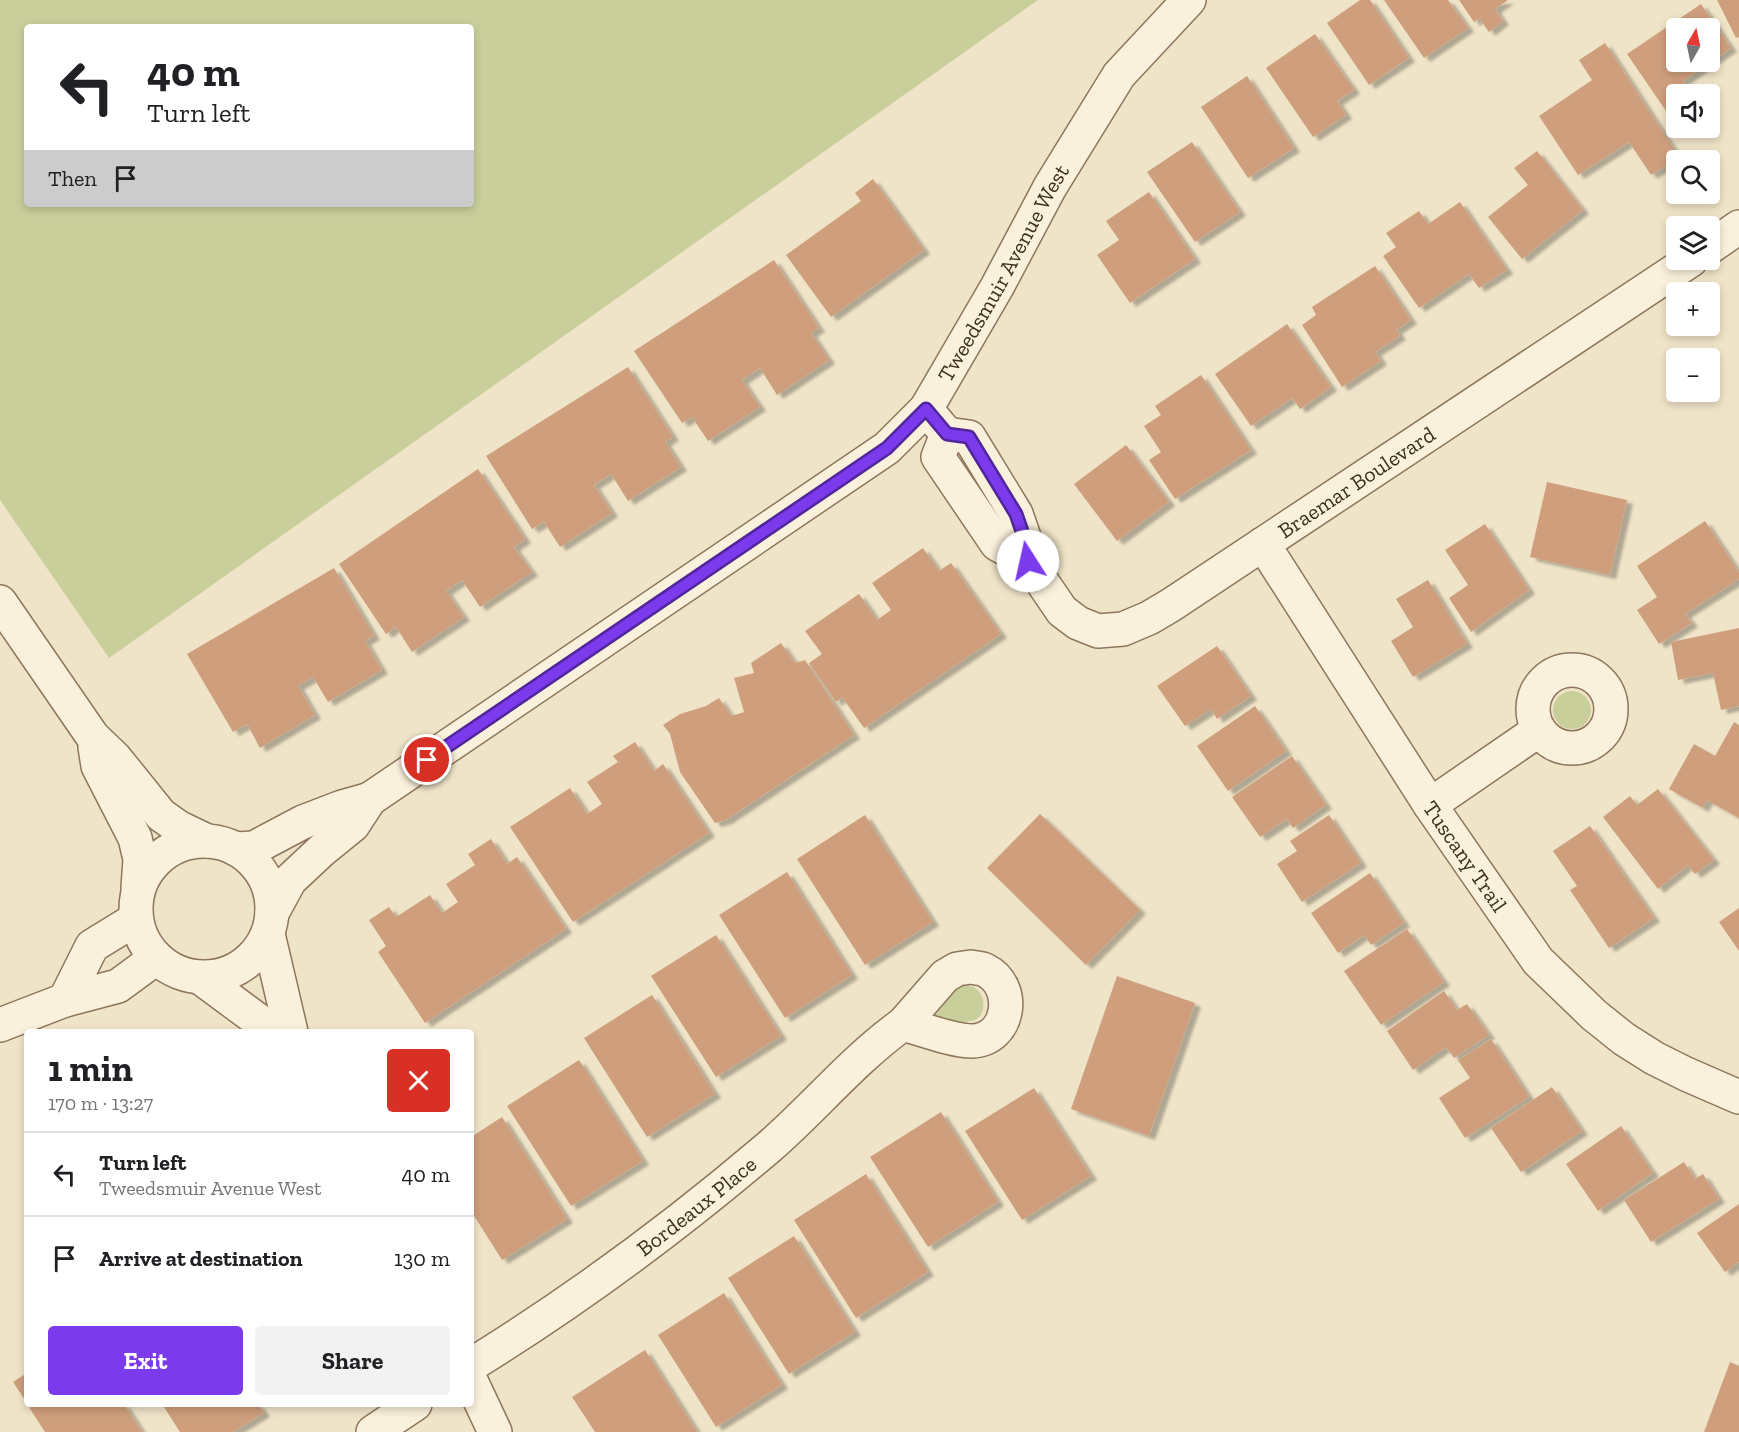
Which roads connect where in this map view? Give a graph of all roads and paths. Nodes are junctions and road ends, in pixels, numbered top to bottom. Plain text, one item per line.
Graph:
1 (1189, 0) edge
2 (1739, 227) edge
3 (1720, 240) edge
4 (1675, 270) edge
5 (926, 409) junction
6 (1263, 544) junction
7 (0, 602) edge
8 (1539, 730) dead end
9 (93, 737) junction
10 (370, 799) junction
11 (1430, 804) junction
12 (222, 845) junction
13 (137, 903) junction
14 (270, 924) junction
15 (156, 958) junction
16 (201, 978) junction
17 (65, 1000) junction
18 (903, 1024) dead end
19 (0, 1025) edge
20 (270, 1029) edge
21 (290, 1029) edge
22 (1739, 1097) edge
23 (474, 1363) edge
24 (474, 1387) edge
25 (410, 1407) edge
26 (372, 1432) edge
27 (495, 1432) edge

1 - 5 street, Tweedsmuir Avenue West
2 - 3 street
4 - 6 street, Braemar Boulevard
5 - 6 street, Braemar Boulevard
5 - 10 street, Tweedsmuir Avenue West
6 - 11 street, Tuscany Trail
7 - 9 street
8 - 11 street
9 - 12 street
9 - 13 street
10 - 12 street, Tweedsmuir Avenue West
10 - 14 street, Tweedsmuir Avenue West
11 - 22 street, Tuscany Trail
12 - 13 street
12 - 14 street
13 - 15 street
13 - 17 street
14 - 16 street
14 - 21 street
15 - 16 street
15 - 17 street
16 - 20 street
17 - 19 street
18 - 23 street, Bordeaux Place
24 - 27 street
25 - 26 street

